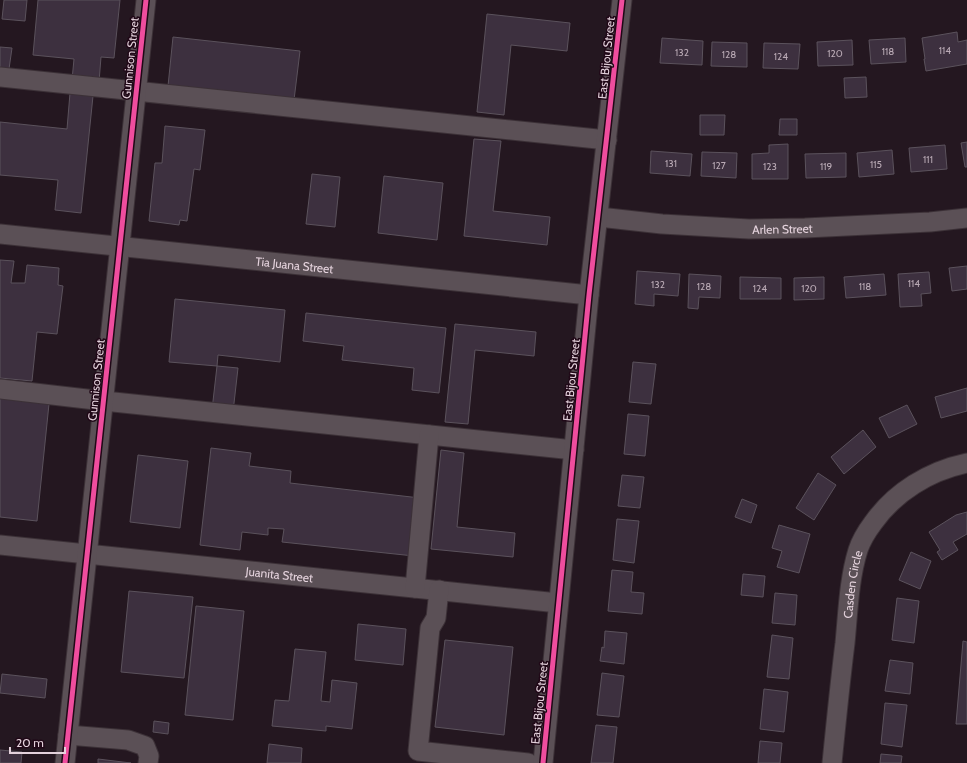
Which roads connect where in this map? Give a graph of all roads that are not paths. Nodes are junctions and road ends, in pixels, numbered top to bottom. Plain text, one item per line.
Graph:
1 (146, 0) edge
2 (622, 0) edge
3 (0, 77) edge
4 (136, 91) junction
5 (607, 140) junction
6 (598, 218) junction
7 (967, 218) edge
8 (0, 234) edge
9 (120, 246) junction
10 (589, 295) junction
11 (0, 389) edge
12 (104, 401) junction
13 (429, 435) junction
14 (574, 450) junction
15 (967, 463) edge
16 (0, 545) edge
17 (88, 554) junction
18 (415, 588) junction
19 (439, 590) junction
20 (558, 603) junction
21 (68, 735) junction
22 (65, 763) edge
23 (148, 763) edge
24 (528, 763) edge
25 (543, 763) edge
26 (832, 763) edge

1 - 4 street, Gunnison Street
2 - 5 street, East Bijou Street
3 - 4 street
4 - 5 street
4 - 9 street, Gunnison Street
5 - 6 street, East Bijou Street
6 - 7 street, Arlen Street
6 - 10 street, East Bijou Street
8 - 9 street, Tia Juana Street
9 - 10 street, Tia Juana Street
9 - 12 street, Gunnison Street
10 - 14 street, East Bijou Street
11 - 12 street
12 - 13 street
12 - 17 street, Gunnison Street
13 - 14 street
13 - 18 street
14 - 20 street, East Bijou Street
15 - 26 street, Casden Circle
16 - 17 street, Juanita Street
17 - 18 street, Juanita Street
17 - 21 street, Gunnison Street
18 - 19 street, Juanita Street
19 - 20 street, Juanita Street
19 - 24 street
20 - 25 street, East Bijou Street
21 - 22 street, Gunnison Street
21 - 23 street

